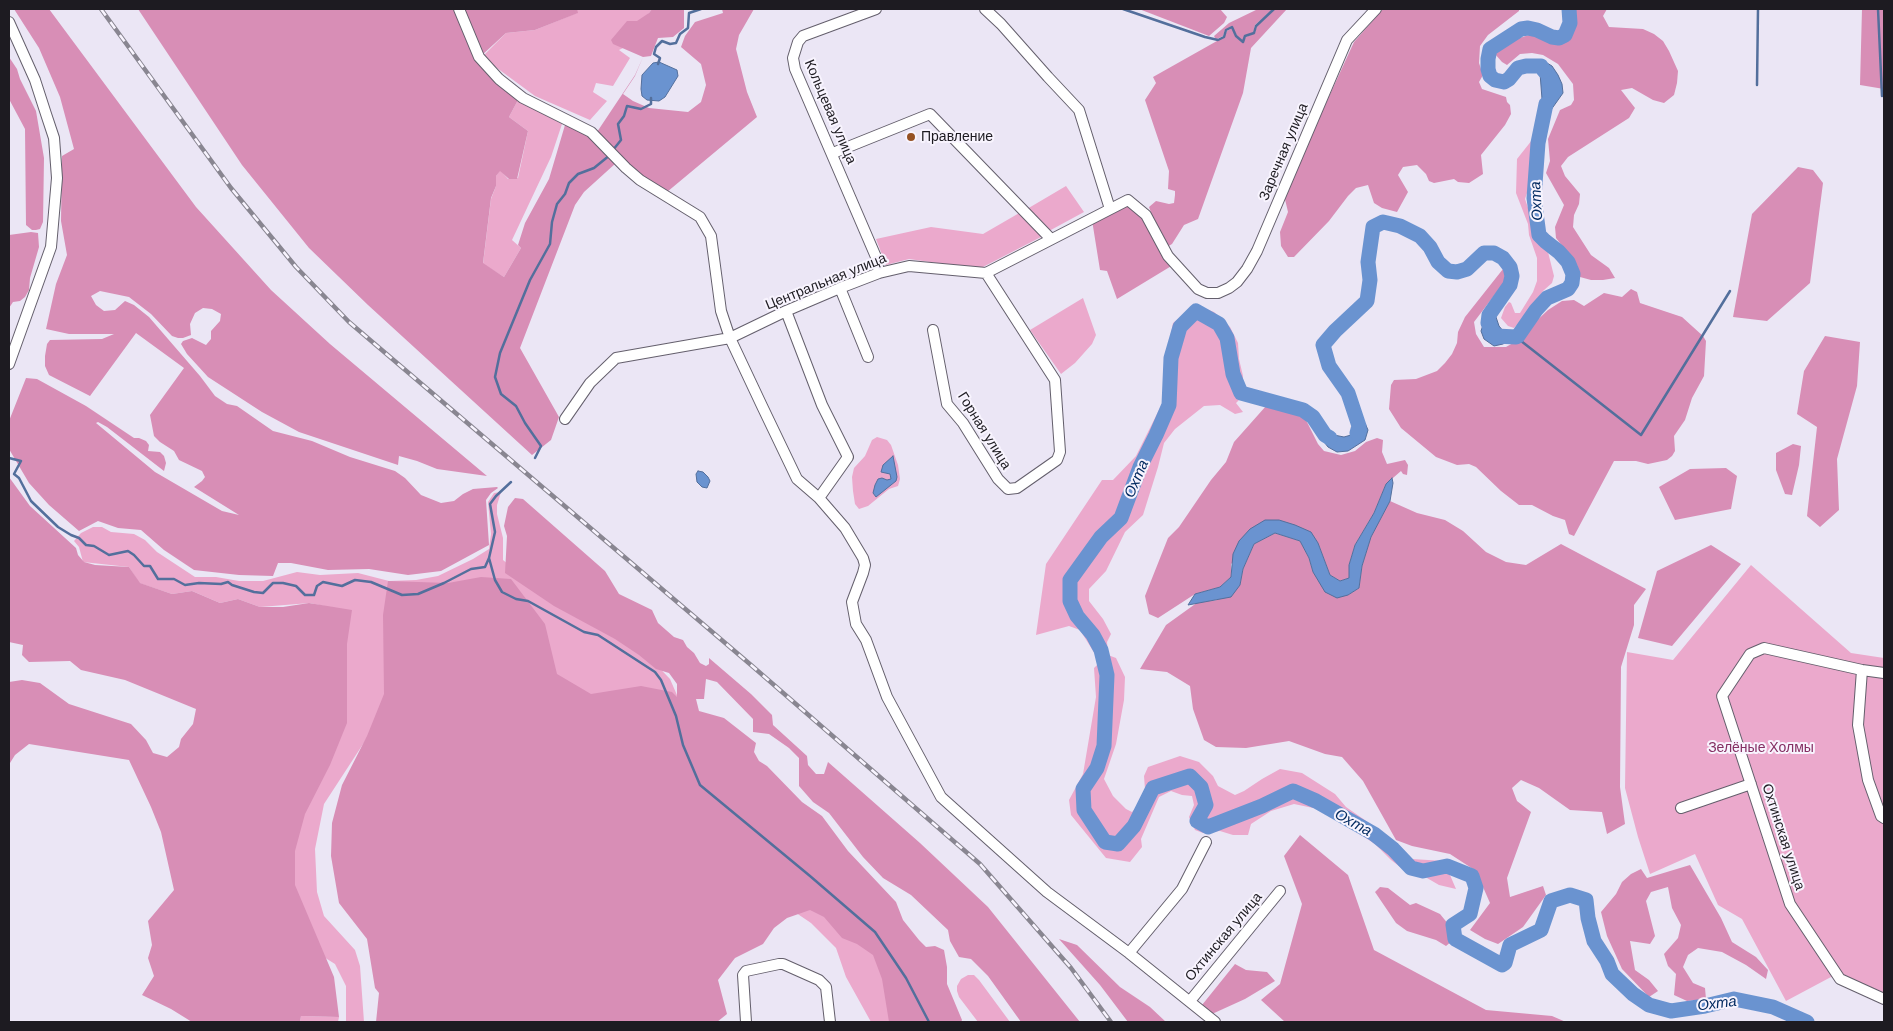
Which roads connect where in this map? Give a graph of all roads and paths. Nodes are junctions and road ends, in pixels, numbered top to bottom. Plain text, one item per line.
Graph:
1 (459, 9) edge
2 (876, 9) edge
3 (985, 9) edge
4 (1376, 9) edge
5 (9, 22) edge
6 (832, 153) junction
7 (1110, 209) junction
8 (1051, 239) junction
9 (879, 273) junction
10 (986, 273) junction
11 (840, 288) junction
12 (786, 311) junction
13 (932, 330) dead end
14 (730, 338) junction
15 (868, 357) dead end
16 (9, 364) edge
17 (564, 419) dead end
18 (819, 498) junction
19 (1862, 670) junction
20 (1884, 673) edge
21 (1751, 784) junction
22 (1681, 808) dead end
23 (1884, 818) edge
24 (1206, 842) dead end
25 (1280, 891) dead end
26 (1128, 953) junction
27 (1884, 999) edge
28 (1190, 1001) junction
29 (746, 1022) edge
30 (830, 1022) edge
31 (1215, 1022) edge

1 - 14 street
2 - 6 street, Кольцевая улица
3 - 7 street
4 - 7 street, Заречная улица
5 - 16 street
6 - 8 street
6 - 9 street, Кольцевая улица
7 - 8 street
8 - 10 street
9 - 10 street, Центральная улица
9 - 11 street, Центральная улица
10 - 13 street, Горная улица
11 - 12 street, Центральная улица
11 - 15 street
12 - 14 street, Центральная улица
12 - 18 street
14 - 17 street, Центральная улица
14 - 18 street
18 - 26 street
19 - 20 street
19 - 21 street, Охтинская улица
19 - 23 street
21 - 22 street
21 - 27 street, Охтинская улица
24 - 26 street
25 - 28 street, Охтинская улица
26 - 28 street
28 - 31 street
29 - 30 street

